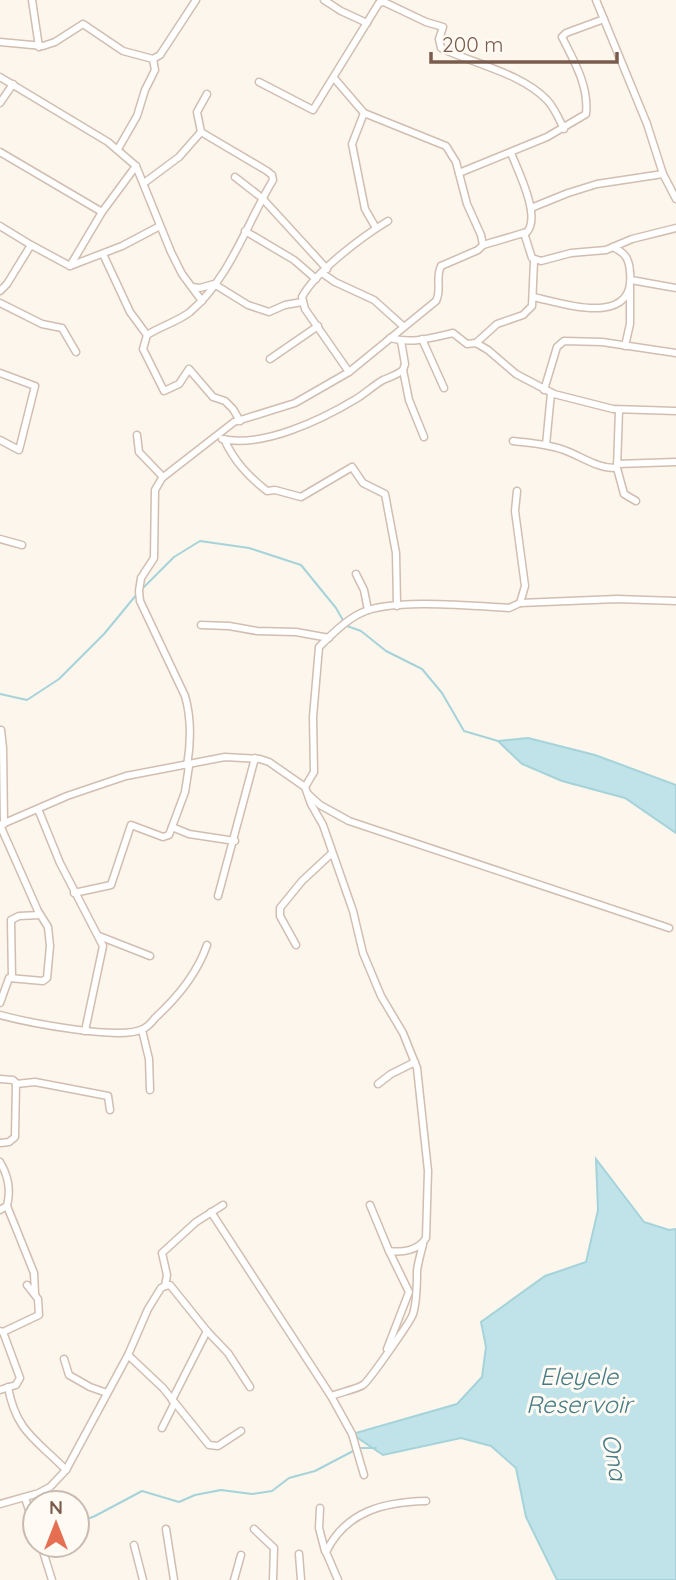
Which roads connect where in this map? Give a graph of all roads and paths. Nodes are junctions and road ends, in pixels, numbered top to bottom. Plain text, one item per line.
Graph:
1 (33, 0) edge
2 (195, 0) edge
3 (324, 0) edge
4 (596, 0) edge
5 (604, 19) junction
6 (367, 23) junction
7 (0, 42) edge
8 (39, 47) junction
9 (153, 59) junction
10 (0, 77) edge
11 (334, 78) junction
12 (259, 82) dead end
13 (13, 84) junction
14 (207, 94) dead end
15 (0, 103) edge
16 (364, 113) junction
17 (564, 129) junction
18 (201, 132) junction
19 (118, 149) junction
20 (0, 152) edge
21 (511, 153) junction
22 (136, 166) junction
23 (459, 173) junction
24 (663, 174) junction
25 (235, 177) dead end
26 (144, 183) junction
27 (262, 198) junction
28 (676, 199) edge
29 (531, 208) junction
30 (102, 212) junction
31 (388, 221) dead end
32 (0, 226) edge
33 (160, 226) junction
34 (376, 228) junction
35 (676, 228) edge
36 (245, 231) junction
37 (524, 233) junction
38 (483, 245) junction
39 (31, 246) junction
40 (613, 247) junction
41 (103, 254) junction
42 (534, 261) junction
43 (71, 266) junction
44 (325, 271) junction
45 (316, 279) junction
46 (631, 283) junction
47 (214, 285) junction
48 (191, 287) junction
49 (676, 288) edge
50 (0, 291) edge
51 (533, 298) junction
52 (202, 301) junction
53 (302, 302) junction
54 (0, 303) edge
55 (318, 326) junction
56 (403, 326) junction
57 (147, 335) junction
58 (390, 338) junction
59 (422, 339) junction
60 (401, 341) junction
61 (476, 343) junction
62 (625, 346) junction
63 (76, 352) dead end
64 (676, 353) edge
65 (270, 359) dead end
66 (403, 370) junction
67 (349, 372) junction
68 (0, 373) edge
69 (444, 388) dead end
70 (547, 391) junction
71 (619, 410) junction
72 (676, 411) edge
73 (240, 421) junction
74 (137, 435) dead end
75 (220, 438) junction
76 (424, 438) dead end
77 (0, 440) edge
78 (513, 441) dead end
79 (546, 445) junction
80 (676, 462) edge
81 (617, 466) junction
82 (163, 477) junction
83 (517, 491) dead end
84 (636, 501) dead end
85 (0, 540) edge
86 (22, 545) dead end
87 (356, 574) dead end
88 (676, 601) edge
89 (520, 603) junction
90 (397, 606) junction
91 (368, 610) junction
92 (201, 625) dead end
93 (329, 638) junction
94 (1, 730) edge
95 (255, 758) junction
96 (188, 766) junction
97 (306, 790) junction
98 (38, 809) junction
99 (1, 824) edge
100 (172, 827) junction
101 (234, 841) junction
102 (331, 854) junction
103 (74, 893) junction
104 (218, 896) dead end
105 (40, 915) junction
106 (669, 928) dead end
107 (99, 936) junction
108 (207, 945) dead end
109 (296, 945) dead end
110 (150, 956) dead end
111 (12, 978) junction
112 (0, 1003) edge
113 (0, 1015) edge
114 (142, 1030) junction
115 (85, 1031) junction
116 (415, 1062) junction
117 (0, 1079) edge
118 (16, 1084) junction
119 (378, 1084) dead end
120 (150, 1090) dead end
121 (110, 1110) dead end
122 (0, 1143) edge
123 (0, 1162) edge
124 (223, 1205) dead end
125 (370, 1205) dead end
126 (7, 1206) junction
127 (0, 1210) edge
128 (211, 1212) junction
129 (423, 1244) junction
130 (389, 1251) junction
131 (27, 1285) dead end
132 (165, 1286) junction
133 (35, 1293) junction
134 (2, 1331) edge
135 (206, 1331) junction
136 (386, 1353) junction
137 (128, 1355) junction
138 (64, 1359) dead end
139 (8, 1387) junction
140 (250, 1387) dead end
141 (0, 1390) edge
142 (107, 1393) junction
143 (331, 1395) junction
144 (173, 1402) junction
145 (162, 1428) dead end
146 (240, 1431) dead end
147 (66, 1470) junction
148 (364, 1475) dead end
149 (45, 1489) edge
150 (21, 1499) edge
151 (426, 1501) dead end
152 (0, 1504) edge
153 (320, 1508) dead end
154 (166, 1529) dead end
155 (254, 1529) dead end
156 (134, 1545) dead end
157 (326, 1552) junction
158 (299, 1553) dead end
159 (241, 1555) dead end
160 (45, 1559) edge
161 (52, 1580) edge
162 (144, 1580) edge
163 (174, 1580) edge
164 (234, 1580) edge
165 (273, 1580) edge
166 (301, 1580) edge
167 (338, 1580) edge

1 - 8 street
2 - 9 street
3 - 6 street
4 - 5 street
5 - 17 street
5 - 24 street
6 - 11 street
6 - 17 street
7 - 8 street
8 - 9 street
9 - 19 street
10 - 13 street
11 - 12 street
11 - 16 street
13 - 15 street
13 - 19 street
14 - 18 street
16 - 23 street
16 - 34 street
17 - 21 street
18 - 26 street
18 - 27 street
19 - 22 street
20 - 30 street
21 - 23 street
21 - 29 street
22 - 26 street
22 - 30 street
23 - 38 street
24 - 28 street
24 - 29 street
25 - 27 street
26 - 33 street
27 - 36 street
27 - 44 street
29 - 37 street
30 - 43 street
31 - 34 street
32 - 39 street
33 - 41 street
33 - 48 street
34 - 44 street
35 - 40 street
36 - 45 street
36 - 47 street
37 - 38 street
37 - 42 street
38 - 56 street
39 - 43 street
39 - 50 street
40 - 42 street
40 - 46 street
41 - 43 street
41 - 57 street
42 - 51 street
44 - 45 street
44 - 56 street
45 - 53 street
46 - 49 street
46 - 51 street
46 - 62 street
47 - 48 street
47 - 52 street
47 - 53 street
48 - 52 street
51 - 61 street
52 - 57 street
53 - 55 street
54 - 63 street
55 - 65 street
55 - 67 street
56 - 58 street
57 - 73 street
58 - 60 street
58 - 67 street
59 - 60 street
59 - 61 street
59 - 69 street
60 - 66 street
61 - 70 street
62 - 64 street
62 - 70 street
66 - 75 street
66 - 76 street
67 - 73 street
68 - 77 street
70 - 71 street
70 - 79 street
71 - 72 street
71 - 81 street
73 - 75 street
74 - 82 street
75 - 82 street
75 - 90 street
78 - 79 street
79 - 81 street
80 - 81 street
81 - 84 street
82 - 96 street
83 - 89 street
85 - 86 street
87 - 91 street
88 - 89 street
89 - 90 street
90 - 91 street
91 - 93 street
92 - 93 street
93 - 97 street
94 - 99 street
95 - 96 street
95 - 97 street
95 - 101 street
96 - 98 street
96 - 100 street
97 - 102 street
97 - 106 street
98 - 99 street
98 - 103 street
99 - 105 street
100 - 101 street
100 - 103 street
101 - 104 street
102 - 109 street
102 - 116 street
103 - 107 street
105 - 111 street
105 - 111 street
107 - 110 street
107 - 115 street
108 - 114 street
111 - 112 street
113 - 115 street
114 - 115 street
114 - 120 street
116 - 119 street
116 - 129 street
117 - 118 street
118 - 121 street
118 - 122 street
123 - 126 street
124 - 128 street
125 - 130 street
126 - 127 street
126 - 133 street
128 - 132 street
128 - 143 street
129 - 130 street
129 - 136 street
130 - 136 street
131 - 133 street
132 - 135 street
132 - 137 street
133 - 134 street
134 - 139 street
135 - 140 street
135 - 144 street
136 - 143 street
137 - 142 street
137 - 144 street
138 - 142 street
139 - 141 street
139 - 147 street
142 - 147 street
143 - 148 street
144 - 145 street
144 - 146 street
147 - 149 street
150 - 152 street
151 - 157 street
153 - 157 street
154 - 163 street
155 - 165 street
156 - 162 street
157 - 167 street
158 - 166 street
159 - 164 street
160 - 161 street

